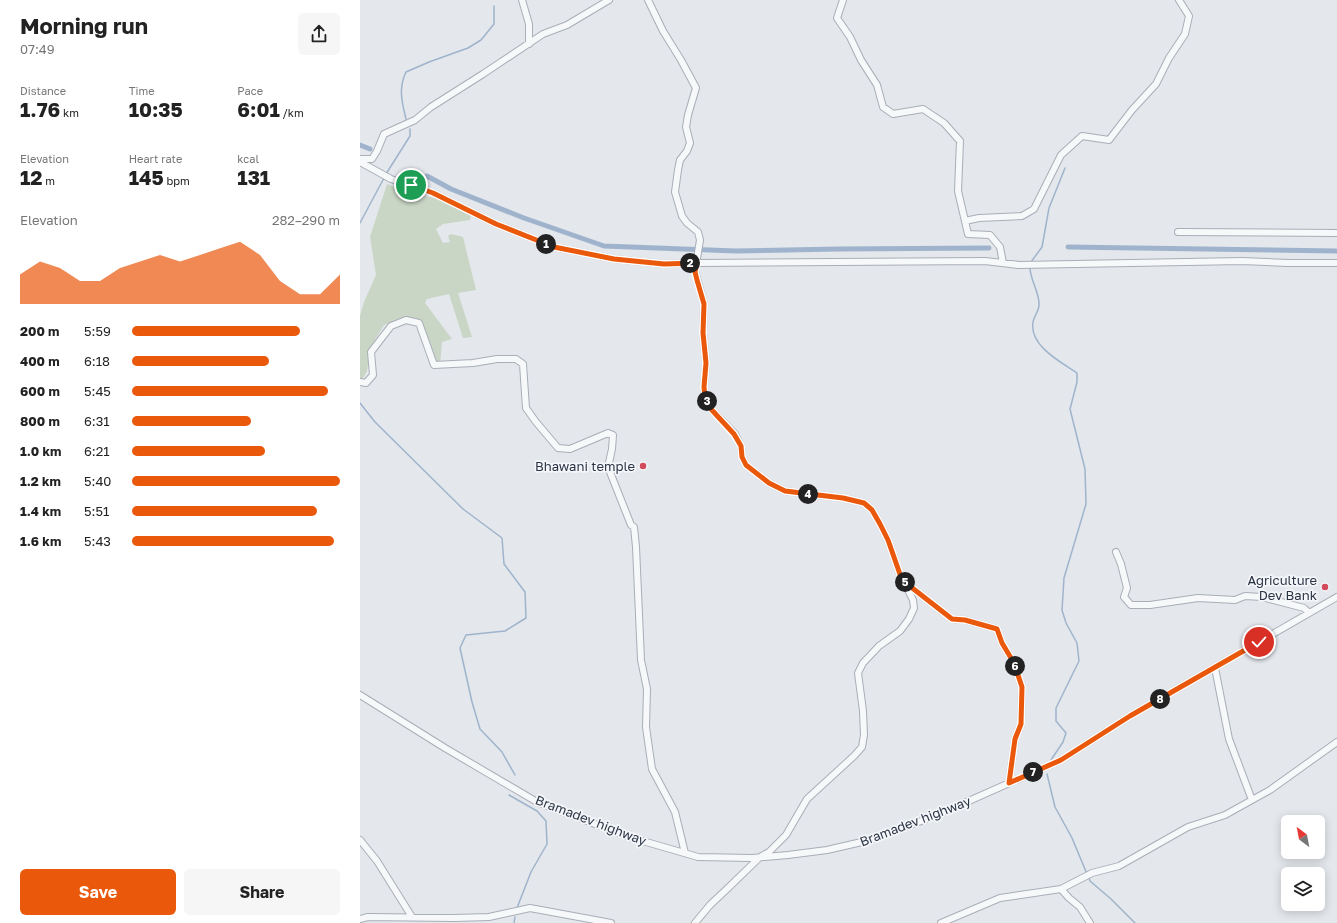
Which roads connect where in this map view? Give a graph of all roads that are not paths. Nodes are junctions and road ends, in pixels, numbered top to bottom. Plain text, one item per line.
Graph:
1 (522, 0) edge
2 (609, 0) edge
3 (648, 0) edge
4 (843, 0) edge
5 (1179, 0) edge
6 (529, 44) junction
7 (360, 161) edge
8 (965, 221) junction
9 (1178, 232) dead end
10 (1337, 233) edge
11 (697, 263) junction
12 (1003, 263) junction
13 (1337, 263) edge
14 (360, 382) edge
15 (1116, 552) dead end
16 (902, 580) junction
17 (1337, 597) edge
18 (1309, 613) junction
19 (1215, 668) junction
20 (360, 695) edge
21 (1337, 742) edge
22 (1009, 783) junction
23 (1252, 800) junction
24 (360, 840) edge
25 (685, 853) junction
26 (760, 857) junction
27 (1061, 889) junction
28 (412, 917) junction
29 (360, 919) edge
30 (422, 920) edge
31 (611, 923) edge
32 (695, 923) edge
33 (941, 923) edge
34 (1090, 923) edge

1 - 6 street
2 - 6 street
3 - 11 street
4 - 8 street
5 - 8 street
6 - 7 street
7 - 11 street
8 - 12 street
9 - 10 street
11 - 12 street
11 - 16 street
12 - 13 street
14 - 25 street
15 - 18 street
16 - 22 street
16 - 26 street
17 - 18 street, Bramadev highway
18 - 19 street, Bramadev highway
19 - 22 street, Bramadev highway
19 - 23 street
20 - 25 street, Bramadev highway
21 - 23 street
22 - 26 street, Bramadev highway
23 - 27 street
24 - 28 street
25 - 26 street, Bramadev highway
26 - 32 street
27 - 33 street
27 - 34 street
28 - 29 street
28 - 30 street
30 - 31 street

